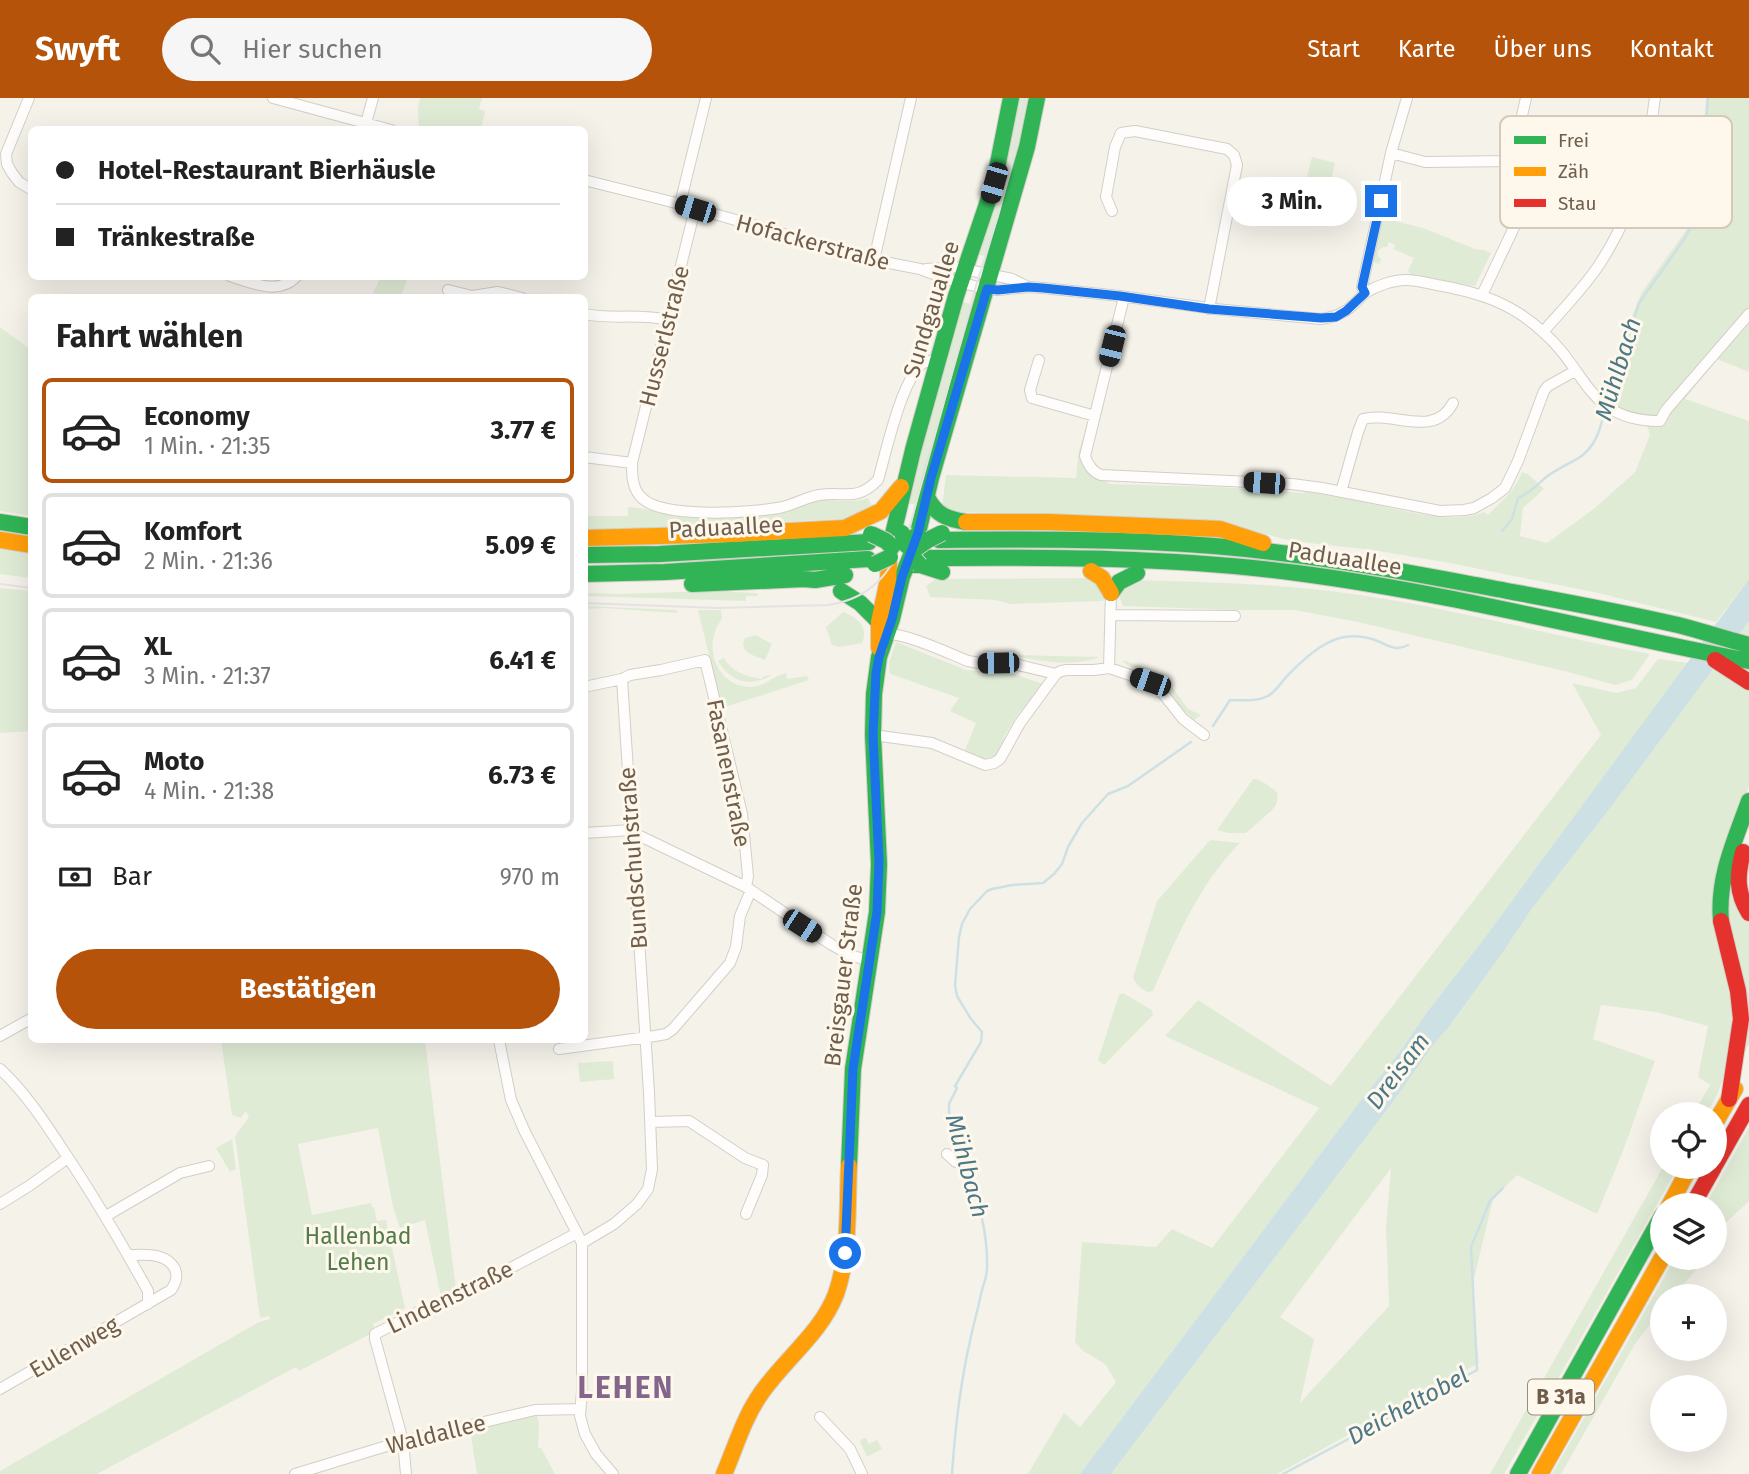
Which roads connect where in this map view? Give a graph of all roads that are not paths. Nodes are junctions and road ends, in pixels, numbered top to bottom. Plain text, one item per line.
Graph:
1 (29, 98) edge
2 (273, 98) edge
3 (373, 98) edge
4 (706, 98) edge
5 (911, 98) edge
6 (1011, 98) edge
7 (1037, 98) edge
8 (1407, 98) edge
9 (1526, 98) edge
10 (1655, 98) edge
11 (1522, 116) edge
12 (1652, 116) edge
13 (366, 123) junction
14 (353, 124) edge
15 (377, 126) edge
16 (3, 153) edge
17 (1391, 153) junction
18 (1500, 161) edge
19 (588, 181) edge
20 (28, 188) edge
21 (680, 204) junction
22 (695, 209) junction
23 (1112, 211) dead end
24 (1514, 228) edge
25 (1619, 228) edge
26 (874, 260) junction
27 (975, 279) junction
28 (244, 280) edge
29 (292, 280) edge
30 (448, 290) dead end
31 (1365, 293) junction
32 (464, 294) edge
33 (485, 294) edge
34 (506, 294) edge
35 (1482, 295) junction
36 (1124, 297) junction
37 (1209, 309) junction
38 (1749, 314) edge
39 (588, 315) edge
40 (667, 320) junction
41 (1543, 331) junction
42 (939, 359) junction
43 (1039, 360) dead end
44 (1575, 371) junction
45 (1453, 403) dead end
46 (1095, 416) junction
47 (588, 458) edge
48 (632, 463) junction
49 (905, 482) junction
50 (1341, 492) junction
51 (927, 497) junction
52 (0, 522) edge
53 (967, 522) junction
54 (28, 526) edge
55 (845, 528) junction
56 (941, 537) junction
57 (588, 538) edge
58 (870, 538) junction
59 (0, 540) edge
60 (28, 544) edge
61 (588, 555) edge
62 (1308, 557) junction
63 (899, 561) junction
64 (1091, 571) junction
65 (1137, 573) junction
66 (1296, 573) junction
67 (588, 574) edge
68 (815, 580) junction
69 (588, 586) edge
70 (1111, 593) junction
71 (1111, 615) junction
72 (1235, 616) dead end
73 (882, 630) junction
74 (1749, 645) edge
75 (1704, 653) junction
76 (1749, 661) edge
77 (1109, 668) junction
78 (1056, 674) junction
79 (622, 679) junction
80 (1749, 682) edge
81 (588, 686) edge
82 (873, 735) junction
83 (1204, 735) dead end
84 (1749, 801) edge
85 (588, 833) edge
86 (632, 833) junction
87 (1749, 835) edge
88 (749, 889) junction
89 (1749, 913) edge
90 (870, 961) junction
91 (28, 1020) edge
92 (0, 1036) edge
93 (645, 1037) junction
94 (500, 1043) edge
95 (559, 1049) dead end
96 (1749, 1063) edge
97 (0, 1069) edge
98 (1729, 1098) junction
99 (1727, 1102) edge
100 (1749, 1105) edge
101 (651, 1122) junction
102 (1727, 1143) edge
103 (68, 1158) junction
104 (952, 1158) dead end
105 (968, 1164) dead end
106 (209, 1166) dead end
107 (0, 1204) edge
108 (746, 1214) dead end
109 (106, 1216) junction
110 (580, 1238) junction
111 (1650, 1238) edge
112 (129, 1255) junction
113 (1655, 1270) edge
114 (148, 1304) junction
115 (0, 1389) edge
116 (580, 1409) junction
117 (820, 1418) dead end
118 (403, 1441) junction
119 (295, 1474) edge
120 (406, 1474) edge
121 (613, 1474) edge
122 (724, 1474) edge
123 (862, 1474) edge
124 (1518, 1474) edge
125 (1539, 1474) edge

1 - 16 street
2 - 14 street
3 - 13 street
4 - 21 street
5 - 26 street
6 - 27 main road, Sundgauallee
7 - 27 main road, Sundgauallee
8 - 17 street
9 - 11 street
10 - 12 street
13 - 14 street
13 - 15 street
16 - 20 street
17 - 18 street
17 - 31 street
19 - 21 street, Hofackerstraße
21 - 22 street, Hofackerstraße
22 - 26 street, Hofackerstraße
22 - 40 street, Husserlstraße
23 - 37 street
24 - 35 street
25 - 41 street
26 - 27 street, Hofackerstraße
27 - 36 street, Hofackerstraße
27 - 42 main road, Sundgauallee
27 - 51 main road, Sundgauallee
28 - 29 street
30 - 32 street
31 - 35 street, Hofackerstraße
31 - 37 street, Hofackerstraße
33 - 34 street
35 - 41 street, Hofackerstraße
36 - 37 street, Hofackerstraße
36 - 46 street
38 - 44 street, Hofackerstraße
39 - 40 street
40 - 48 street, Husserlstraße
41 - 44 street, Hofackerstraße
42 - 48 street
42 - 49 main road, Sundgauallee
43 - 46 street
44 - 50 street
45 - 50 street
46 - 50 street
47 - 48 street
49 - 55 main road
49 - 63 main road, Sundgauallee
51 - 53 main road
51 - 63 main road, Sundgauallee
52 - 54 main road
53 - 56 main road
53 - 62 main road
55 - 57 main road
55 - 58 main road
56 - 62 main road, Paduaallee
56 - 63 main road, bridge
58 - 61 main road, Paduaallee
58 - 63 main road, bridge
59 - 60 main road
62 - 74 main road, Paduaallee
63 - 64 main road
63 - 66 main road, Paduaallee
63 - 67 main road, Paduaallee
63 - 68 main road
63 - 73 main road, Breisgauer Straße
64 - 65 main road
64 - 70 main road
65 - 66 main road
65 - 70 main road
66 - 75 main road, Paduaallee
68 - 69 main road
68 - 73 main road
70 - 71 street
71 - 72 street
71 - 77 street
73 - 78 street
73 - 82 main road, Breisgauer Straße
75 - 76 main road, Paduaallee
75 - 80 main road
77 - 78 street
77 - 83 street
78 - 82 street
79 - 81 street
79 - 86 street, Bundschuhstraße
79 - 88 street, Fasanenstraße
82 - 90 main road, Breisgauer Straße
84 - 98 main road
85 - 86 street
86 - 88 street
86 - 93 street, Bundschuhstraße
87 - 89 main road
88 - 90 street
88 - 93 street, Fasanenstraße
90 - 122 main road, Breisgauer Straße
91 - 92 street
93 - 95 street
93 - 101 street, Bundschuhstraße
94 - 110 street
96 - 98 main road
97 - 103 street
98 - 99 main road
100 - 102 main road
101 - 108 street
101 - 110 street, Bundschuhstraße
103 - 107 street
103 - 109 street
104 - 105 street
106 - 109 street
109 - 112 street
110 - 116 street
110 - 118 street, Lindenstraße
111 - 124 main road, B 31a
112 - 114 street
112 - 114 street, Eulenweg
113 - 125 main road, B 31a
114 - 115 street, Eulenweg
116 - 118 street, Waldallee
116 - 121 street
117 - 123 street
118 - 119 street, Waldallee
118 - 120 street, Lindenstraße

